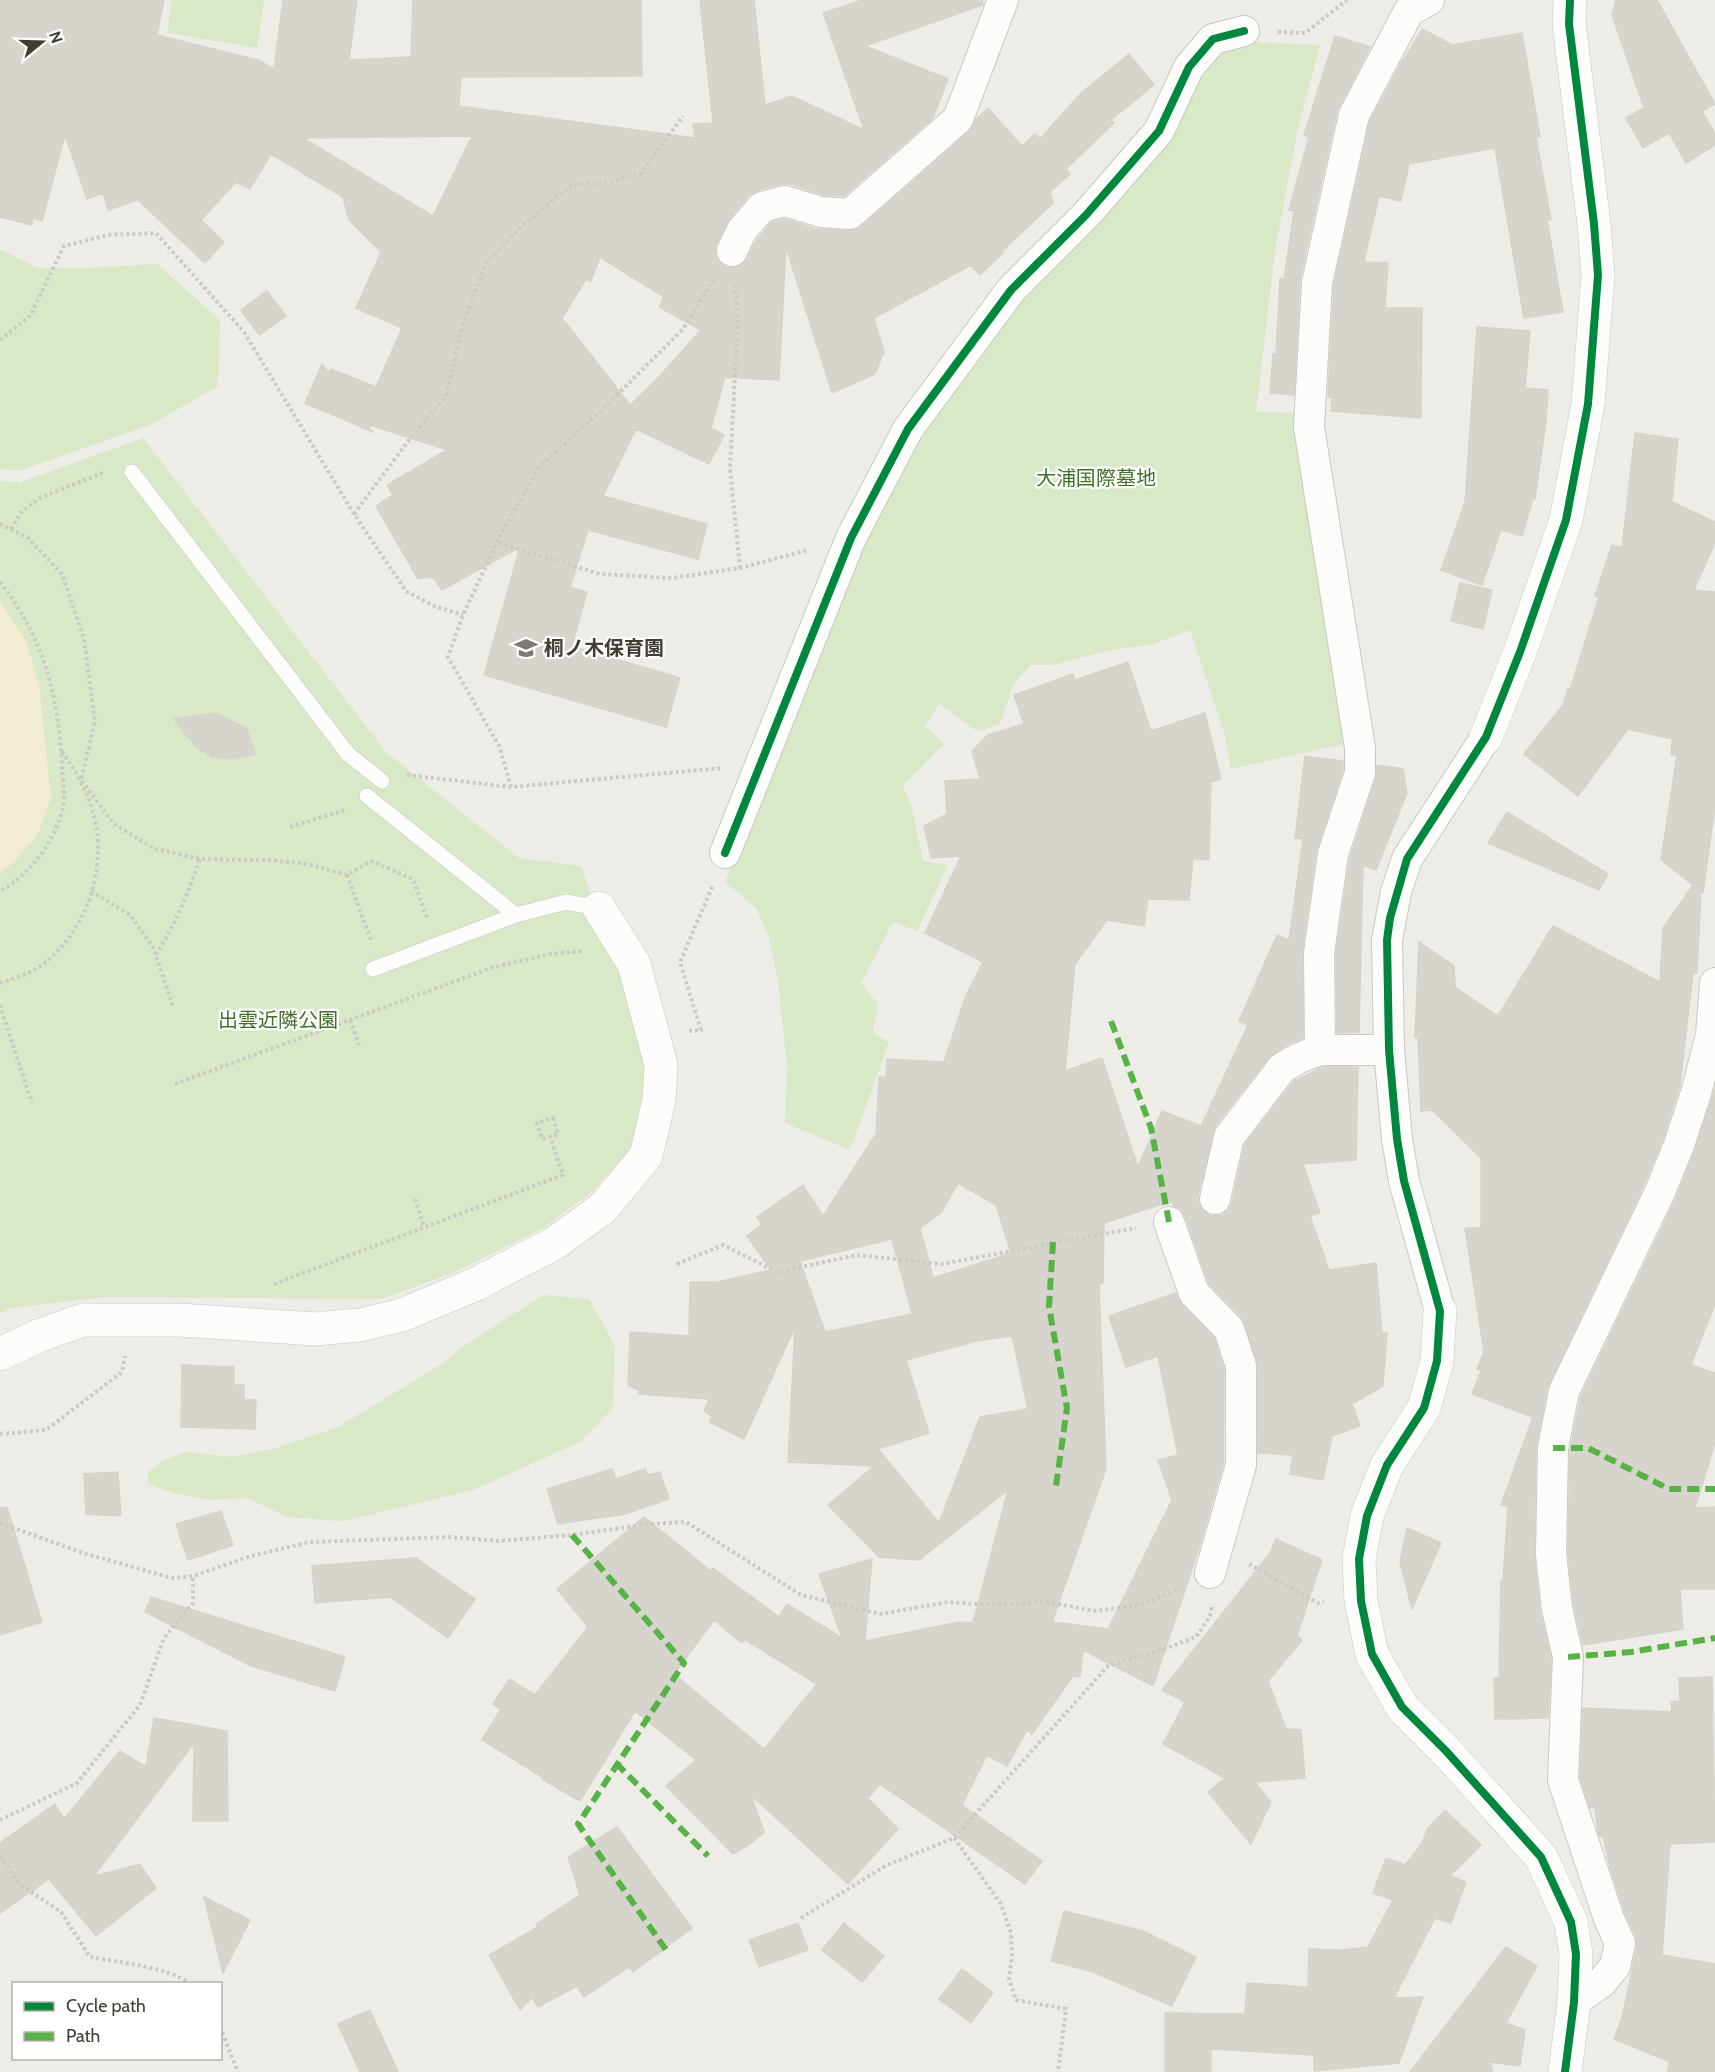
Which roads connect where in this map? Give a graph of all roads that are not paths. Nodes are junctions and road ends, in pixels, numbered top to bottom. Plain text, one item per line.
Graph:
1 (1003, 0) edge
2 (1429, 0) edge
3 (1570, 0) edge
4 (1244, 31) dead end
5 (732, 250) road end
6 (132, 472) dead end
7 (1486, 737) joint
8 (382, 781) dead end
9 (367, 796) dead end
10 (725, 853) road end
11 (599, 908) joint
12 (516, 915) junction
13 (373, 969) dead end
14 (1715, 982) edge
15 (1320, 1050) junction
16 (1389, 1050) junction
17 (1215, 1199) dead end
18 (1169, 1222) road end
19 (1440, 1311) joint
20 (0, 1354) edge
21 (1208, 1575) road end
22 (1574, 2002) junction
23 (1565, 2072) edge

1 - 5 street
2 - 15 street
3 - 7 street
4 - 10 street
6 - 8 lane
7 - 16 street
9 - 12 lane
11 - 12 lane
11 - 20 street
12 - 13 lane
14 - 22 street
15 - 16 street
15 - 17 street
16 - 19 street
18 - 21 street
19 - 22 street
22 - 23 street

